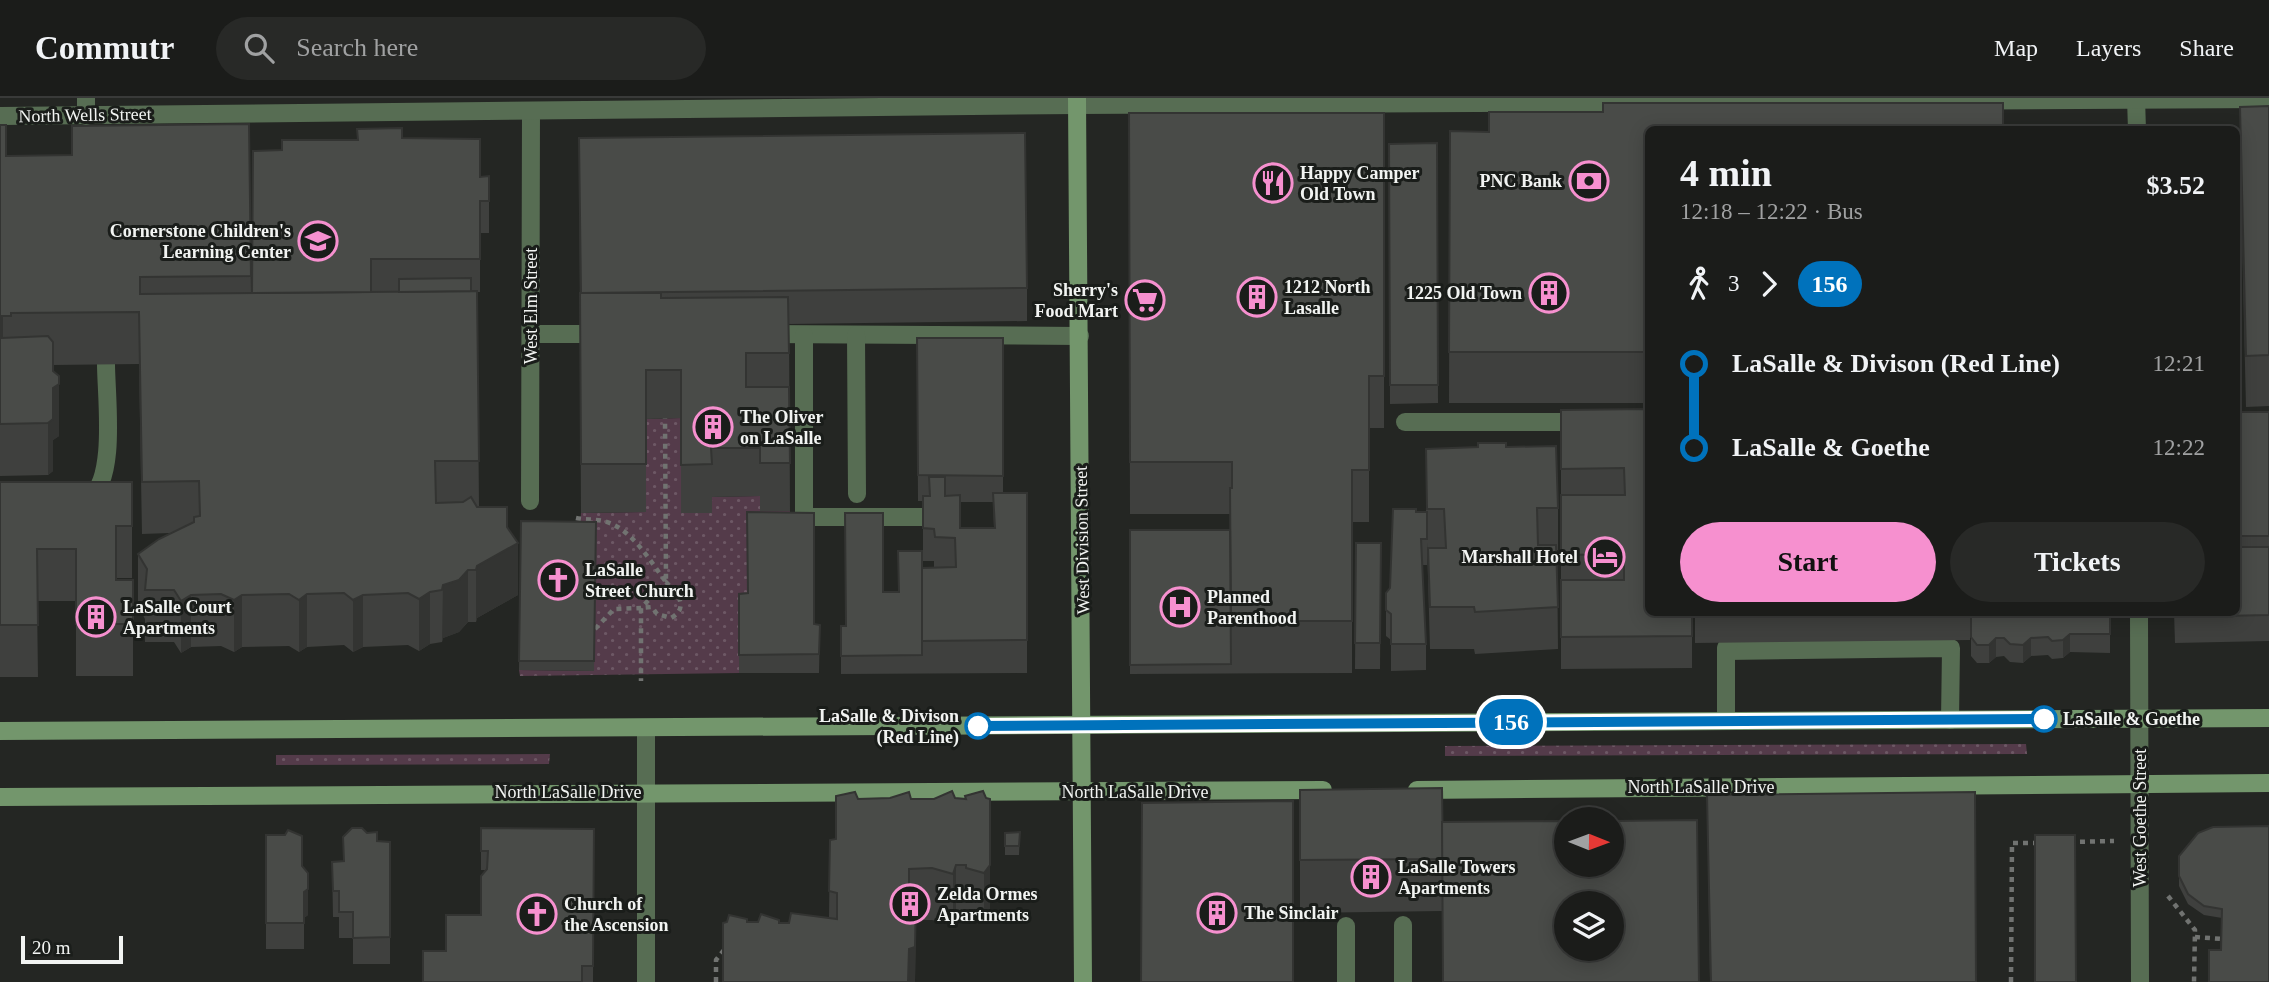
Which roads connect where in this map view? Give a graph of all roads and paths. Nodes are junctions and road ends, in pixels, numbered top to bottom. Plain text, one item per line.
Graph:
1 (2136, 99) edge
2 (2269, 99) edge
3 (1694, 100) edge
4 (1077, 102) edge
5 (86, 107) edge
6 (531, 111) junction
7 (0, 116) edge
8 (2137, 126) edge
9 (531, 334) junction
10 (616, 334) edge
11 (750, 334) edge
12 (804, 335) junction
13 (856, 335) junction
14 (1080, 335) junction
15 (106, 364) dead end
16 (665, 418) dead end
17 (1405, 422) dead end
18 (1607, 422) edge
19 (857, 494) dead end
20 (530, 501) dead end
21 (66, 505) edge
22 (923, 517) edge
23 (576, 518) dead end
24 (666, 582) junction
25 (641, 608) junction
26 (2139, 616) edge
27 (594, 629) edge
28 (641, 681) dead end
29 (2269, 718) edge
30 (2140, 719) junction
31 (1950, 720) junction
32 (1726, 721) junction
33 (1083, 724) junction
34 (646, 729) junction
35 (0, 731) edge
36 (2269, 783) edge
37 (2140, 784) junction
38 (1336, 790) edge
39 (1404, 790) edge
40 (646, 792) junction
41 (1084, 792) junction
42 (0, 797) edge
43 (2115, 841) dead end
44 (2051, 842) edge
45 (2064, 842) edge
46 (2168, 896) dead end
47 (1403, 925) dead end
48 (1346, 926) dead end
49 (2195, 937) junction
50 (2222, 939) edge
51 (737, 940) edge
52 (646, 982) edge
53 (716, 982) edge
54 (1083, 982) edge
55 (1346, 982) edge
56 (1403, 982) edge
57 (2011, 982) edge
58 (2140, 982) edge
59 (2194, 982) edge

1 - 2 street, North Wells Street
1 - 3 street, North Wells Street
1 - 8 street
3 - 4 street, North Wells Street
4 - 6 street, North Wells Street
4 - 14 main road, West Division Street
5 - 6 street, North Wells Street
5 - 7 street, North Wells Street
6 - 9 street, West Elm Street
9 - 10 street
9 - 20 street, West Elm Street
11 - 12 street
12 - 13 street
12 - 22 street
13 - 14 street
13 - 19 street
14 - 33 main road, West Division Street
15 - 21 street
16 - 24 path
17 - 18 street
23 - 24 path
24 - 25 path
24 - 25 path
25 - 27 path
25 - 28 path
26 - 30 street, West Goethe Street
29 - 30 main road
30 - 31 main road
30 - 37 street, West Goethe Street
31 - 32 main road
31 - 32 street
32 - 33 main road
33 - 34 main road
33 - 41 main road, West Division Street
34 - 35 main road
34 - 40 street
36 - 37 main road, North LaSalle Drive
37 - 39 main road, North LaSalle Drive
37 - 58 street, West Goethe Street
38 - 41 main road, North LaSalle Drive
40 - 41 main road, North LaSalle Drive
40 - 42 main road, North LaSalle Drive
40 - 52 street
41 - 54 main road, West Division Street
43 - 45 path
44 - 57 path
46 - 49 path
47 - 56 street
48 - 55 street
49 - 50 path
49 - 59 path
51 - 53 path

